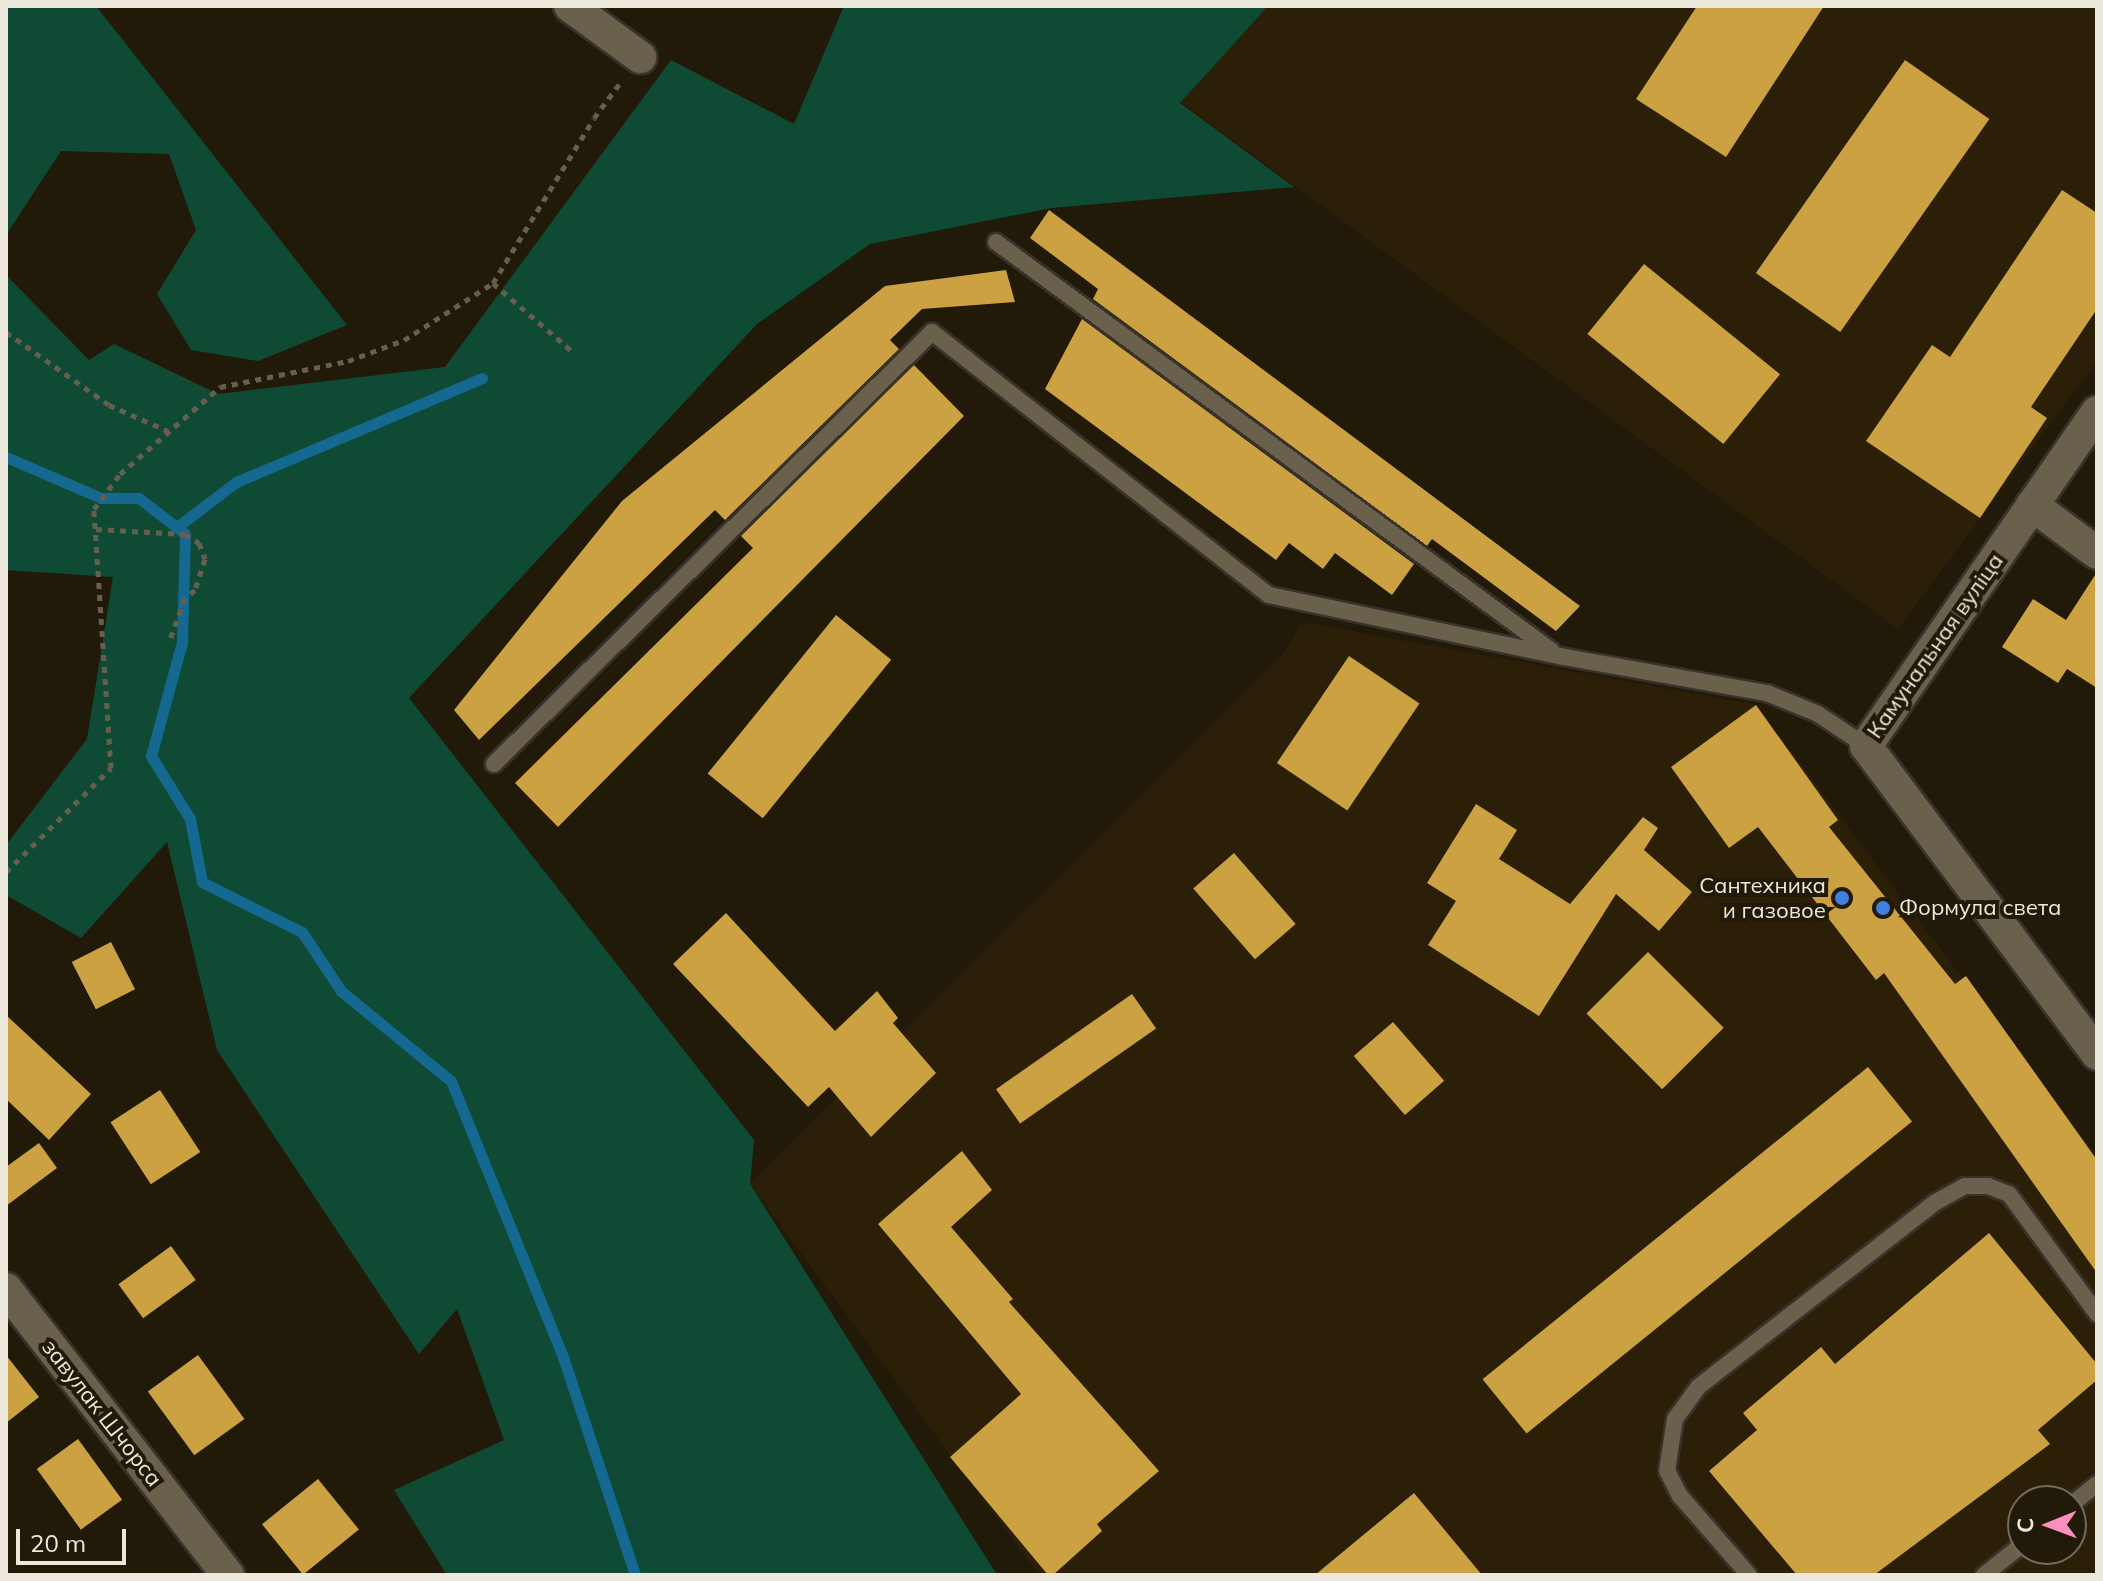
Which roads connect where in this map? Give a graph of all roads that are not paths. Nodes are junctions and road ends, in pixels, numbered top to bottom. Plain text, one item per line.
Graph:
1 (570, 6) edge
2 (640, 57) road end
3 (996, 242) dead end
4 (2097, 412) edge
5 (2032, 505) junction
6 (2097, 553) edge
7 (1559, 656) junction
8 (1866, 746) junction
9 (494, 764) dead end
10 (2097, 1054) edge
11 (6, 1289) edge
12 (2097, 1314) edge
13 (2007, 1557) edge
14 (228, 1575) edge
15 (1749, 1575) edge
16 (1984, 1575) edge

1 - 2 street
3 - 7 lane
4 - 5 street, Камунальная вуліца
5 - 6 street
5 - 8 street, Камунальная вуліца
7 - 8 lane
7 - 9 lane
8 - 10 street, Камунальная вуліца
11 - 14 street, завулак Шчорса
12 - 15 lane
13 - 16 lane

